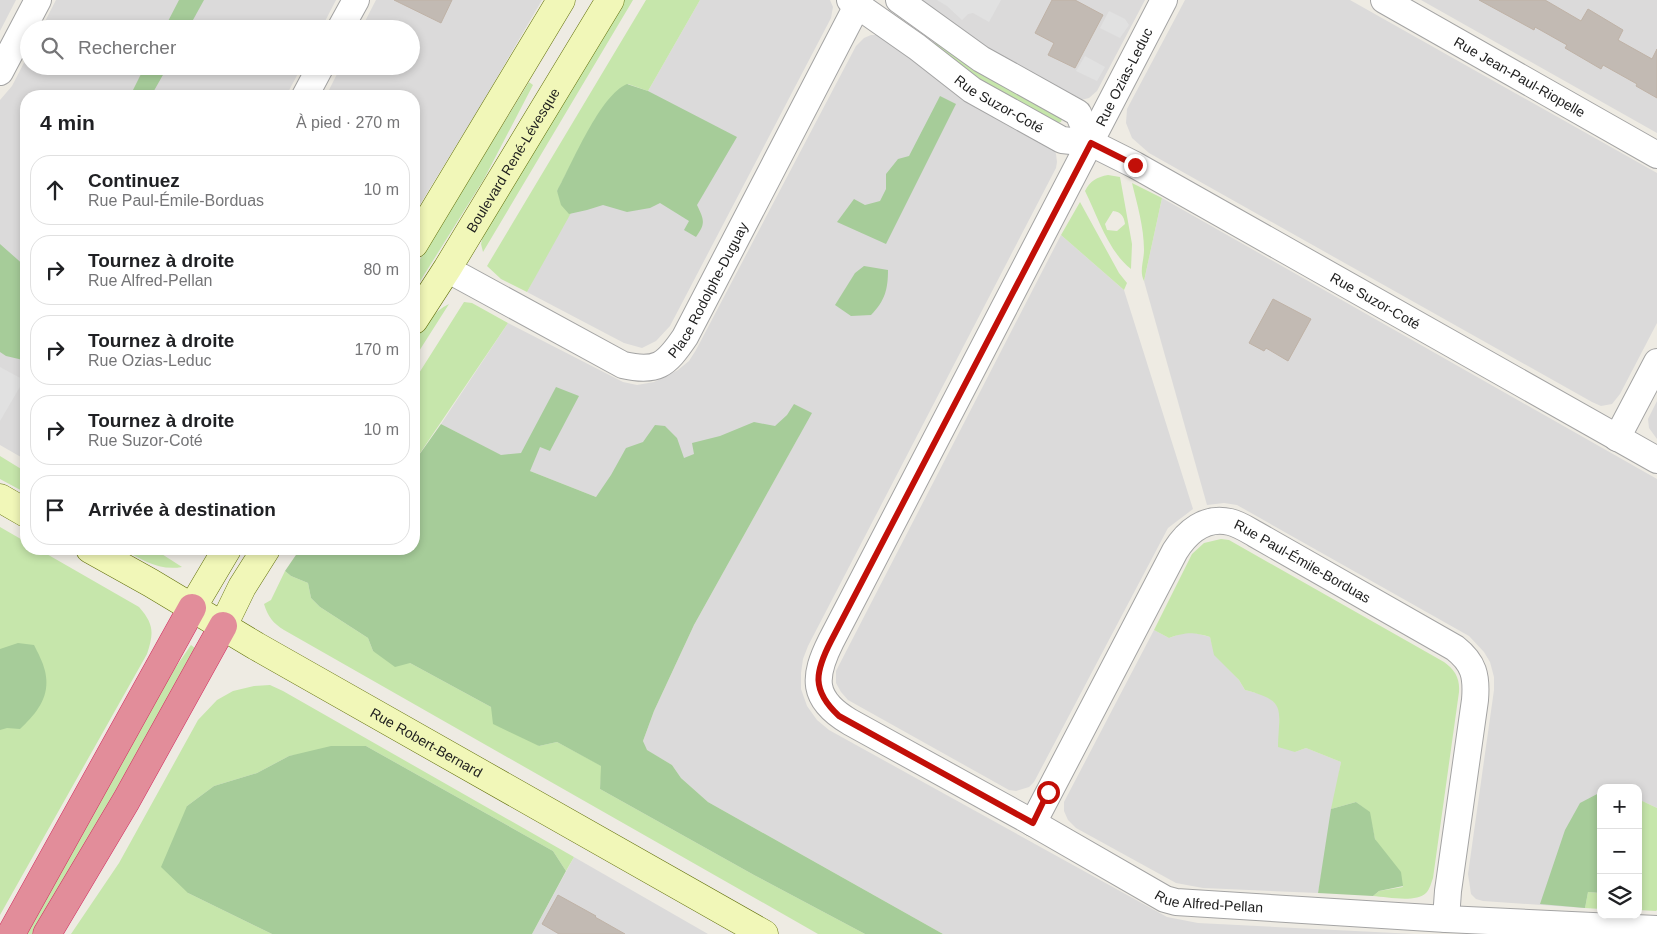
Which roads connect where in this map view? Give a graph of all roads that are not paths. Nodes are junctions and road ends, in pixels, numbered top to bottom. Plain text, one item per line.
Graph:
1 (38, 0) edge
2 (356, 0) edge
3 (561, 0) edge
4 (610, 0) edge
5 (899, 0) edge
6 (1164, 0) edge
7 (1384, 0) edge
8 (856, 2) edge
9 (27, 20) edge
10 (345, 20) edge
11 (933, 25) junction
12 (20, 34) edge
13 (917, 47) junction
14 (0, 72) edge
15 (316, 75) edge
16 (308, 90) edge
17 (1091, 143) junction
18 (1657, 155) edge
19 (420, 234) edge
20 (447, 269) junction
21 (420, 311) edge
22 (1657, 362) edge
23 (1617, 438) junction
24 (1657, 460) edge
25 (0, 498) edge
26 (20, 510) edge
27 (100, 555) edge
28 (223, 555) edge
29 (262, 555) edge
30 (192, 608) junction
31 (223, 626) junction
32 (820, 690) joint
33 (1033, 823) junction
34 (1446, 919) junction
35 (1657, 929) edge
36 (10, 934) edge
37 (47, 934) edge
38 (764, 934) edge

1 - 9 street
2 - 10 street
3 - 19 main road
4 - 20 main road, Boulevard René-Lévesque
5 - 11 street, Rue Suzor-Coté
6 - 17 street, Rue Ozias-Leduc
7 - 18 street, Rue Jean-Paul-Riopelle
8 - 13 street, Rue Suzor-Coté
8 - 20 street, Place Rodolphe-Duguay
11 - 13 street
11 - 17 street, Rue Suzor-Coté
12 - 14 street
13 - 17 street, Rue Suzor-Coté
15 - 16 street
17 - 23 street, Rue Suzor-Coté
17 - 32 street, Rue Ozias-Leduc
20 - 21 main road, Boulevard René-Lévesque
22 - 23 street
23 - 24 street, Rue Suzor-Coté
25 - 26 main road
27 - 30 main road, Rue Robert-Bernard
28 - 30 main road
29 - 31 main road
30 - 31 main road, Rue Robert-Bernard
30 - 36 highway
31 - 37 highway
31 - 38 main road, Rue Robert-Bernard
32 - 33 street, Rue Alfred-Pellan
33 - 34 street, Rue Alfred-Pellan
33 - 34 street, Rue Paul-Émile-Borduas
34 - 35 street, Rue Alfred-Pellan

